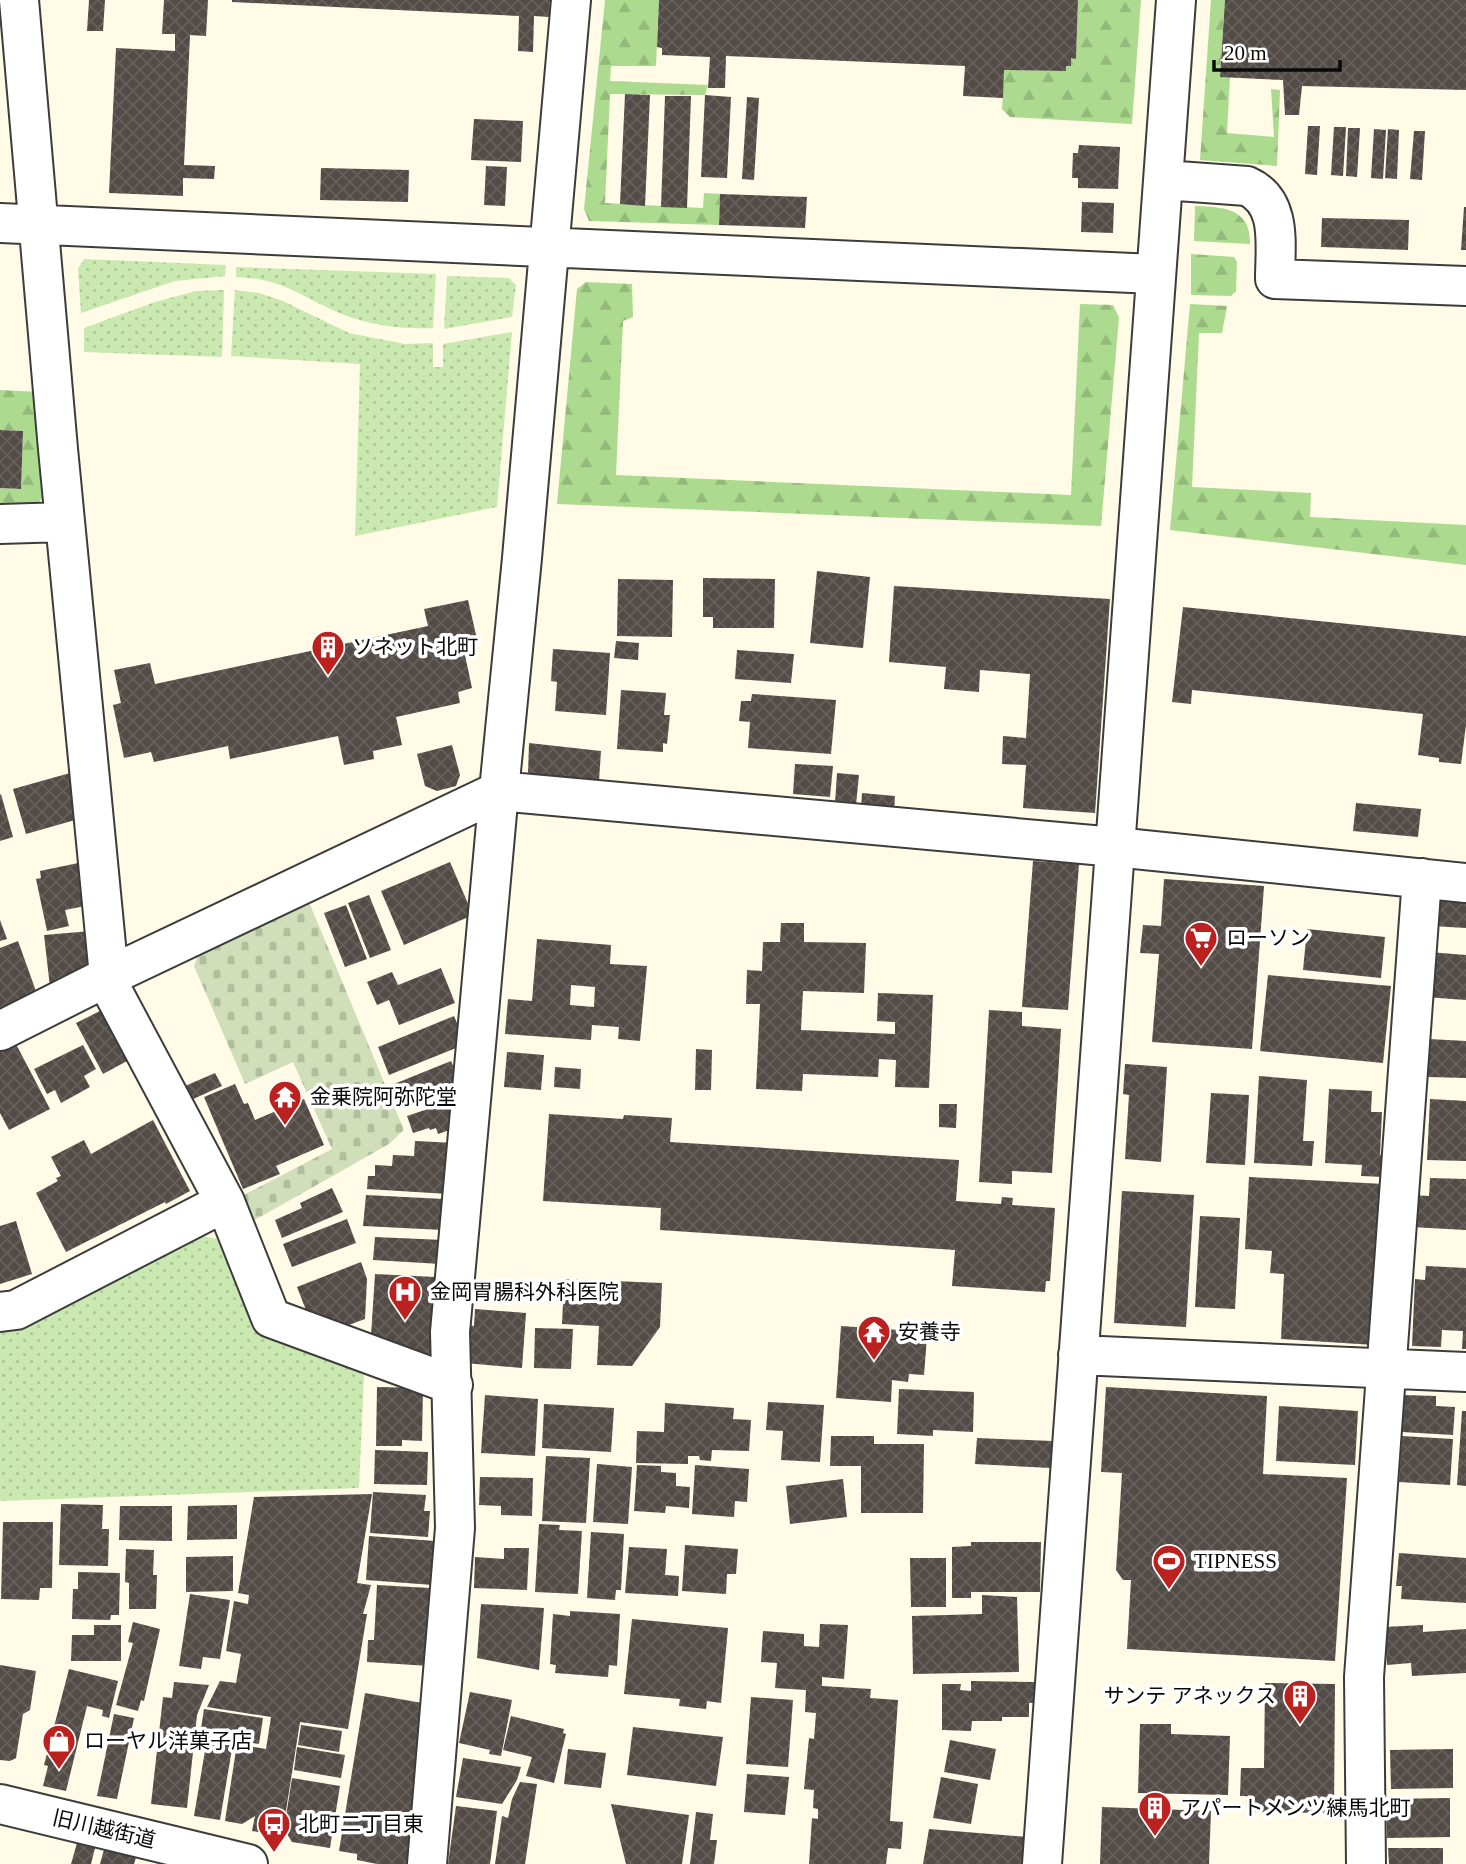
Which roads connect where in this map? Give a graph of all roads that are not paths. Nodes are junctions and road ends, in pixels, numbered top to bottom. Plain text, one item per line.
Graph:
1 (19, 0) edge
2 (571, 0) edge
3 (1175, 0) edge
4 (1164, 180) junction
5 (0, 223) edge
6 (39, 225) junction
7 (549, 247) junction
8 (1155, 274) junction
9 (1466, 286) edge
10 (65, 522) junction
11 (0, 524) edge
12 (499, 791) junction
13 (1115, 847) junction
14 (1422, 878) junction
15 (1466, 883) edge
16 (109, 976) junction
17 (0, 1031) edge
18 (225, 1202) junction
19 (0, 1312) edge
20 (1078, 1355) junction
21 (1386, 1367) junction
22 (1466, 1372) edge
23 (453, 1385) junction
24 (0, 1804) edge
25 (248, 1864) edge
26 (427, 1864) edge
27 (1042, 1864) edge
28 (1366, 1864) edge

1 - 6 street
2 - 7 street
3 - 4 street
4 - 8 street
4 - 9 street
5 - 6 street
6 - 7 street
6 - 10 street
7 - 8 street
7 - 12 street
8 - 13 street
10 - 11 street
10 - 16 street
12 - 13 street
12 - 16 street
12 - 23 street
13 - 14 street
13 - 20 street
14 - 15 street
14 - 21 street
16 - 17 street
16 - 18 street
18 - 19 street
18 - 23 street
20 - 21 street
20 - 27 street
21 - 22 street
21 - 28 street
23 - 26 street
24 - 25 street, 旧川越街道

